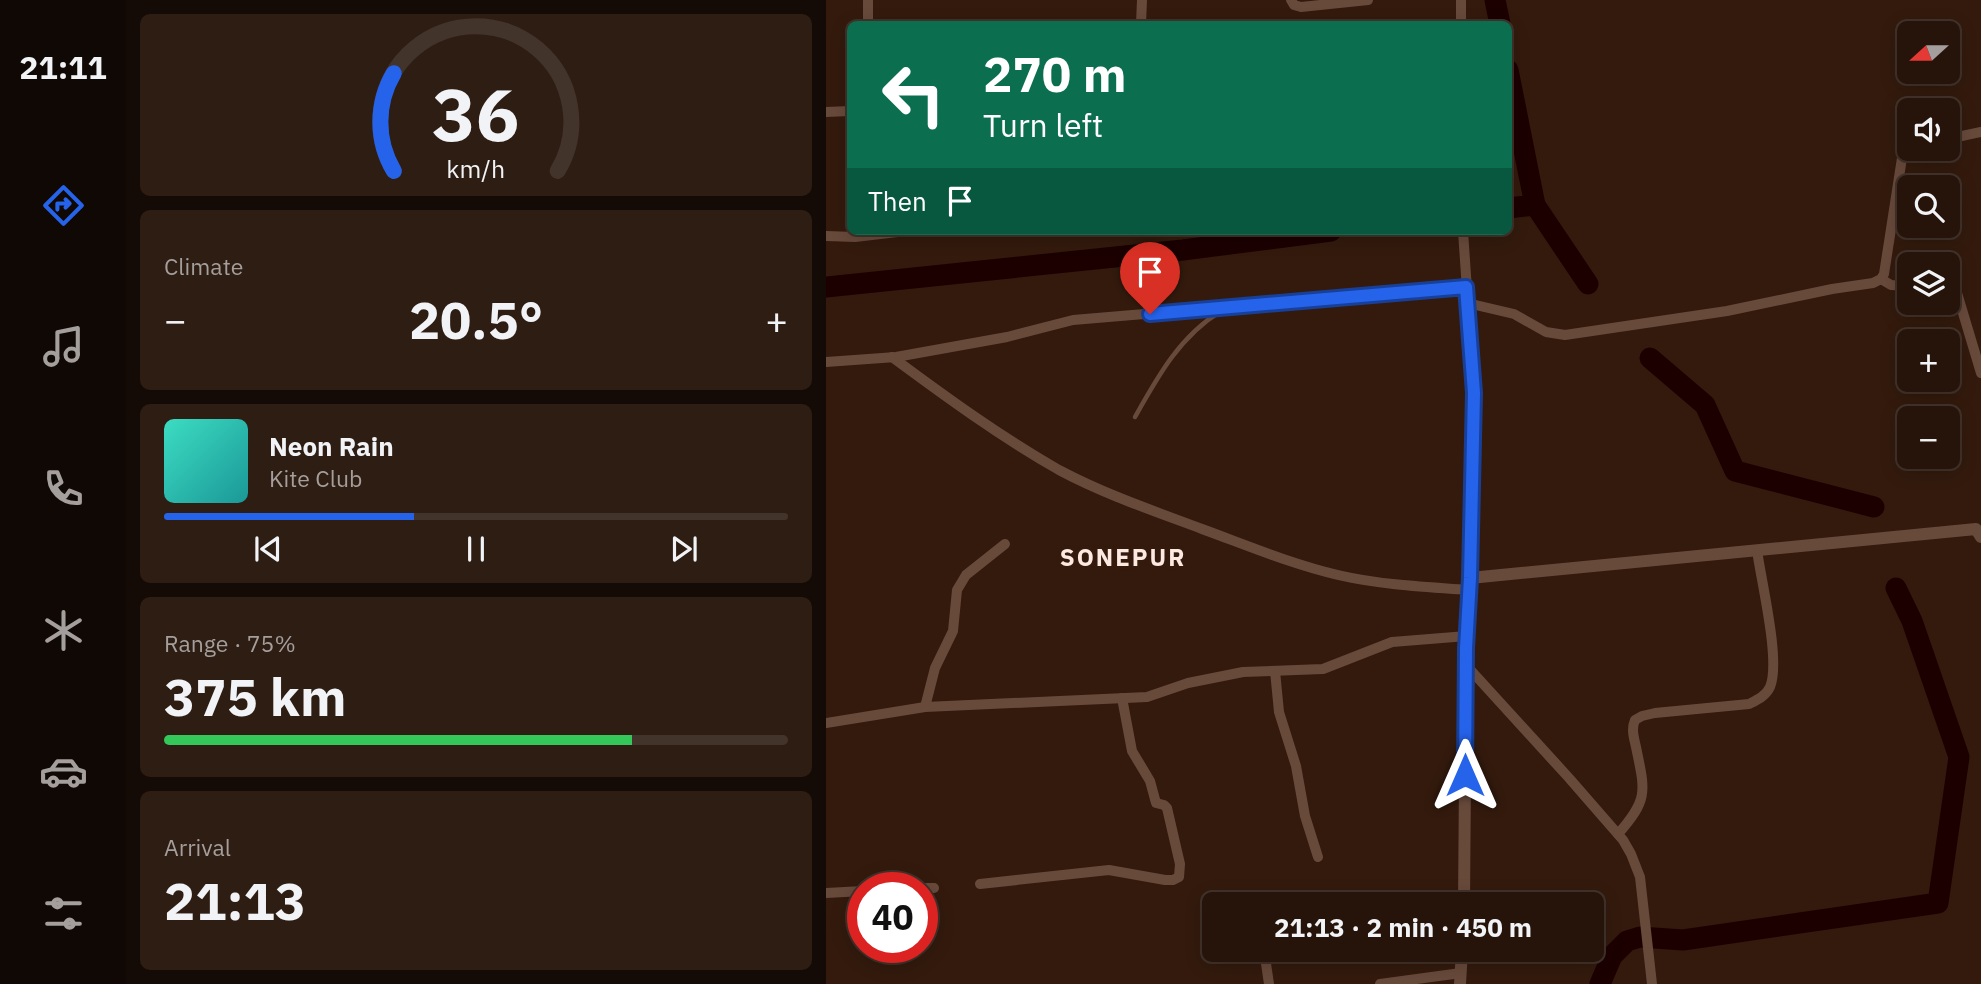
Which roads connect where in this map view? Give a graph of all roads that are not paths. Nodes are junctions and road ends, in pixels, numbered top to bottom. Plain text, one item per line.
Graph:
1 (868, 0) edge
2 (1142, 0) edge
3 (1291, 0) edge
4 (1368, 0) edge
5 (1461, 0) edge
6 (868, 21) edge
7 (1141, 21) edge
8 (1461, 21) edge
9 (847, 111) edge
10 (826, 112) edge
11 (1981, 132) edge
12 (1960, 136) edge
13 (1902, 161) edge
14 (872, 235) edge
15 (1463, 235) edge
16 (826, 236) edge
17 (1881, 279) junction
18 (1897, 285) edge
19 (1466, 287) junction
20 (1467, 303) junction
21 (1960, 303) edge
22 (1227, 307) junction
23 (892, 357) junction
24 (826, 362) edge
25 (1981, 373) edge
26 (1135, 417) dead end
27 (1979, 531) edge
28 (1005, 544) dead end
29 (1757, 550) junction
30 (1470, 584) junction
31 (1467, 636) junction
32 (1466, 665) junction
33 (1275, 671) junction
34 (1122, 698) junction
35 (925, 707) junction
36 (826, 723) edge
37 (1618, 834) junction
38 (1318, 857) dead end
39 (980, 884) dead end
40 (847, 892) edge
41 (1464, 892) edge
42 (826, 893) edge
43 (1266, 962) edge
44 (1460, 979) edge
45 (1269, 984) edge
46 (1380, 984) edge
47 (1652, 984) edge

1 - 6 street
2 - 7 street
3 - 4 street
5 - 8 street
9 - 10 street
11 - 12 street
13 - 17 street
14 - 16 street
15 - 19 street
17 - 18 street
17 - 20 street
19 - 20 street
19 - 22 street
20 - 30 street
21 - 25 street
22 - 23 street
22 - 26 lane
23 - 24 street
23 - 30 street
27 - 29 street
28 - 35 street
29 - 30 street
29 - 37 street
30 - 31 street
31 - 32 street
31 - 33 street
32 - 37 street
32 - 41 street
33 - 34 street
33 - 38 street
34 - 35 street
34 - 39 street
35 - 36 street
37 - 47 street
40 - 42 street
43 - 45 street
44 - 46 street

